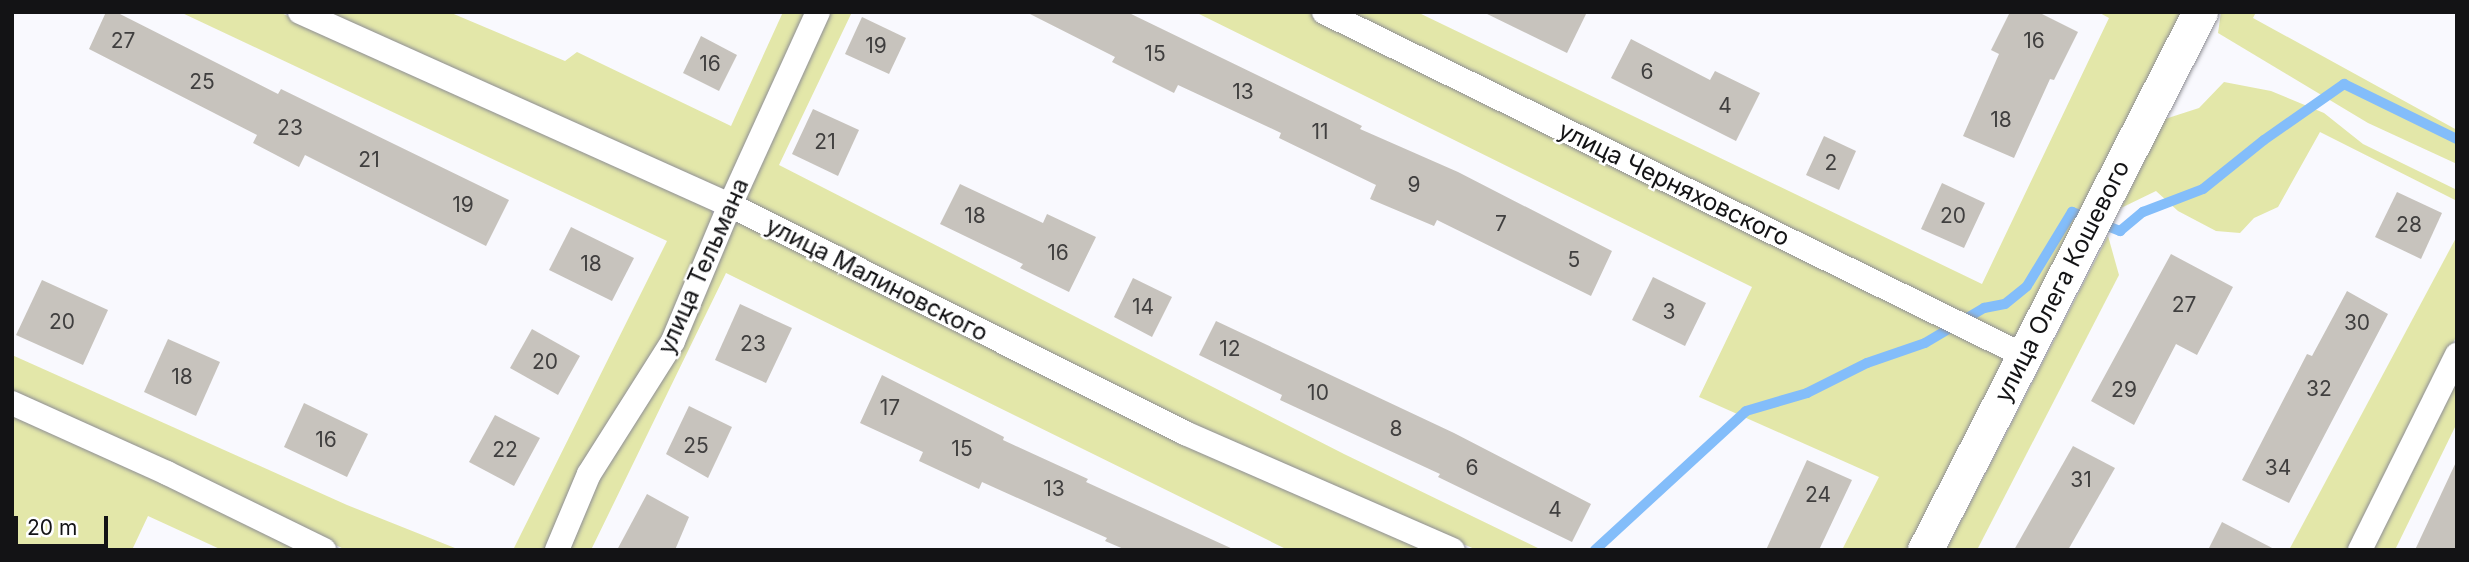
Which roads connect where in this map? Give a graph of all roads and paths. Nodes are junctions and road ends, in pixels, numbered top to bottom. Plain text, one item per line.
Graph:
1 (300, 12) edge
2 (818, 12) edge
3 (1324, 12) edge
4 (2200, 12) edge
5 (730, 205) junction
6 (2023, 355) junction
7 (2457, 355) edge
8 (12, 402) edge
9 (324, 550) edge
10 (557, 550) edge
11 (1453, 550) edge
12 (1926, 550) edge
13 (2360, 550) edge

1 - 5 street, улица Малиновского
2 - 5 street, улица Тельмана
3 - 6 street, улица Черняховского
4 - 6 street, улица Олега Кошевого
5 - 10 street, улица Тельмана
5 - 11 street, улица Малиновского
6 - 12 street, улица Олега Кошевого
7 - 13 street
8 - 9 street

